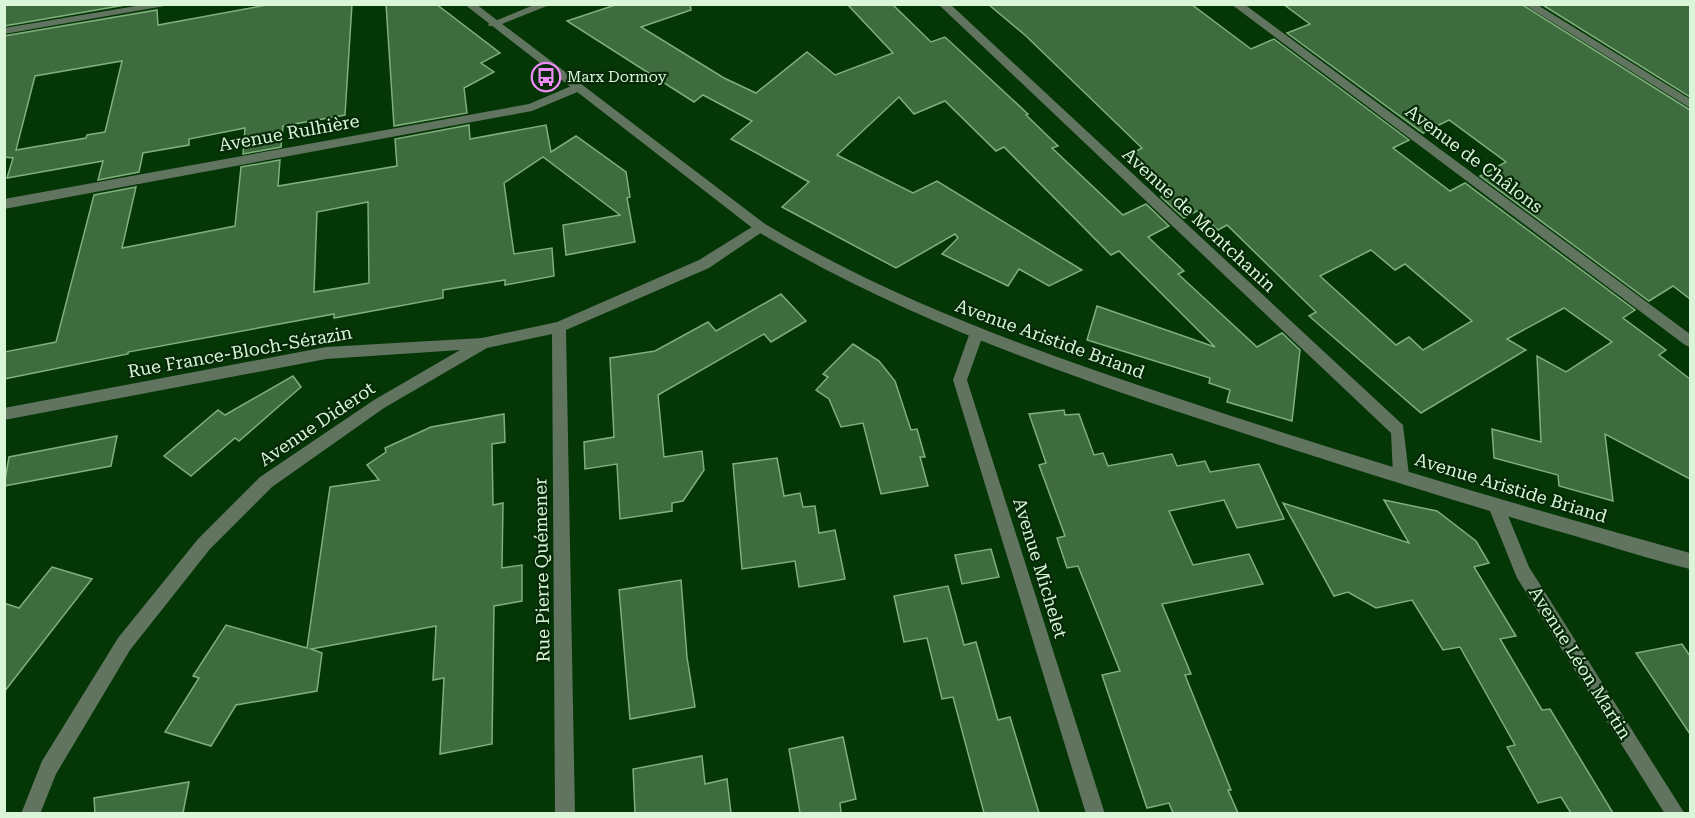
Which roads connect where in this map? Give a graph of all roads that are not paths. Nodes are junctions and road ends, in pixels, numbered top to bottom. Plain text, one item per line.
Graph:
1 (171, 4) edge
2 (468, 4) edge
3 (547, 4) edge
4 (943, 4) edge
5 (1236, 4) edge
6 (1528, 4) edge
7 (493, 24) junction
8 (4, 31) edge
9 (576, 88) junction
10 (1690, 104) edge
11 (4, 204) edge
12 (760, 227) junction
13 (559, 327) junction
14 (976, 335) junction
15 (1690, 341) edge
16 (484, 343) junction
17 (4, 414) edge
18 (1401, 475) junction
19 (1496, 506) junction
20 (1690, 561) edge
21 (30, 813) edge
22 (565, 813) edge
23 (1096, 813) edge
24 (1676, 813) edge

1 - 8 street
2 - 7 street, Avenue Aristide Briand
3 - 7 street
4 - 18 street, Avenue de Montchanin
5 - 15 street, Avenue de Châlons
6 - 10 street
7 - 9 street, Avenue Aristide Briand
9 - 11 street, Avenue Rulhière
9 - 12 street, Avenue Aristide Briand
12 - 13 street, Avenue Diderot
12 - 14 street, Avenue Aristide Briand
13 - 16 street, Avenue Diderot
13 - 22 street, Rue Pierre Quémener
14 - 18 street, Avenue Aristide Briand
14 - 23 street, Avenue Michelet
16 - 17 street, Rue France-Bloch-Sérazin
16 - 21 street, Avenue Diderot
18 - 19 street, Avenue Aristide Briand
19 - 20 street, Avenue Aristide Briand
19 - 24 street, Avenue Léon Martin

